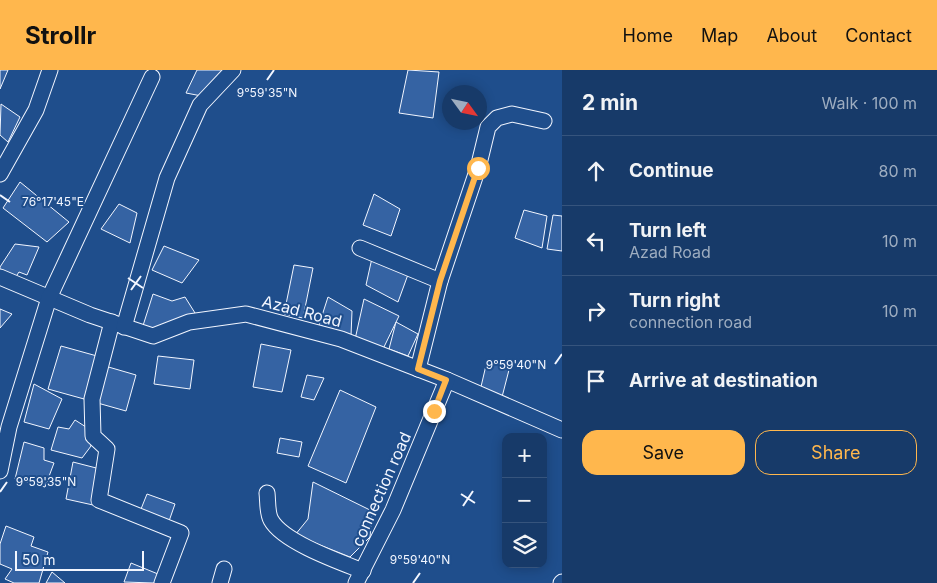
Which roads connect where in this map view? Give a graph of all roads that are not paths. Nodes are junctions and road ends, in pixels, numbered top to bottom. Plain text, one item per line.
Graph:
1 (50, 70) edge
2 (233, 70) edge
3 (152, 77) dead end
4 (544, 120) dead end
5 (0, 174) edge
6 (360, 248) dead end
7 (0, 277) edge
8 (440, 281) junction
9 (49, 298) junction
10 (118, 324) junction
11 (418, 369) junction
12 (446, 380) junction
13 (562, 430) edge
14 (0, 471) edge
15 (268, 493) dead end
16 (359, 577) edge
17 (162, 583) edge

1 - 5 street
2 - 10 street
3 - 9 street
4 - 8 street
6 - 8 street
7 - 9 street, Azad Road
8 - 11 street
9 - 10 street, Azad Road
9 - 14 street
10 - 11 street, Azad Road
10 - 17 street
11 - 12 street, Azad Road
12 - 13 street, Azad Road
12 - 16 street, connection road
15 - 16 street

